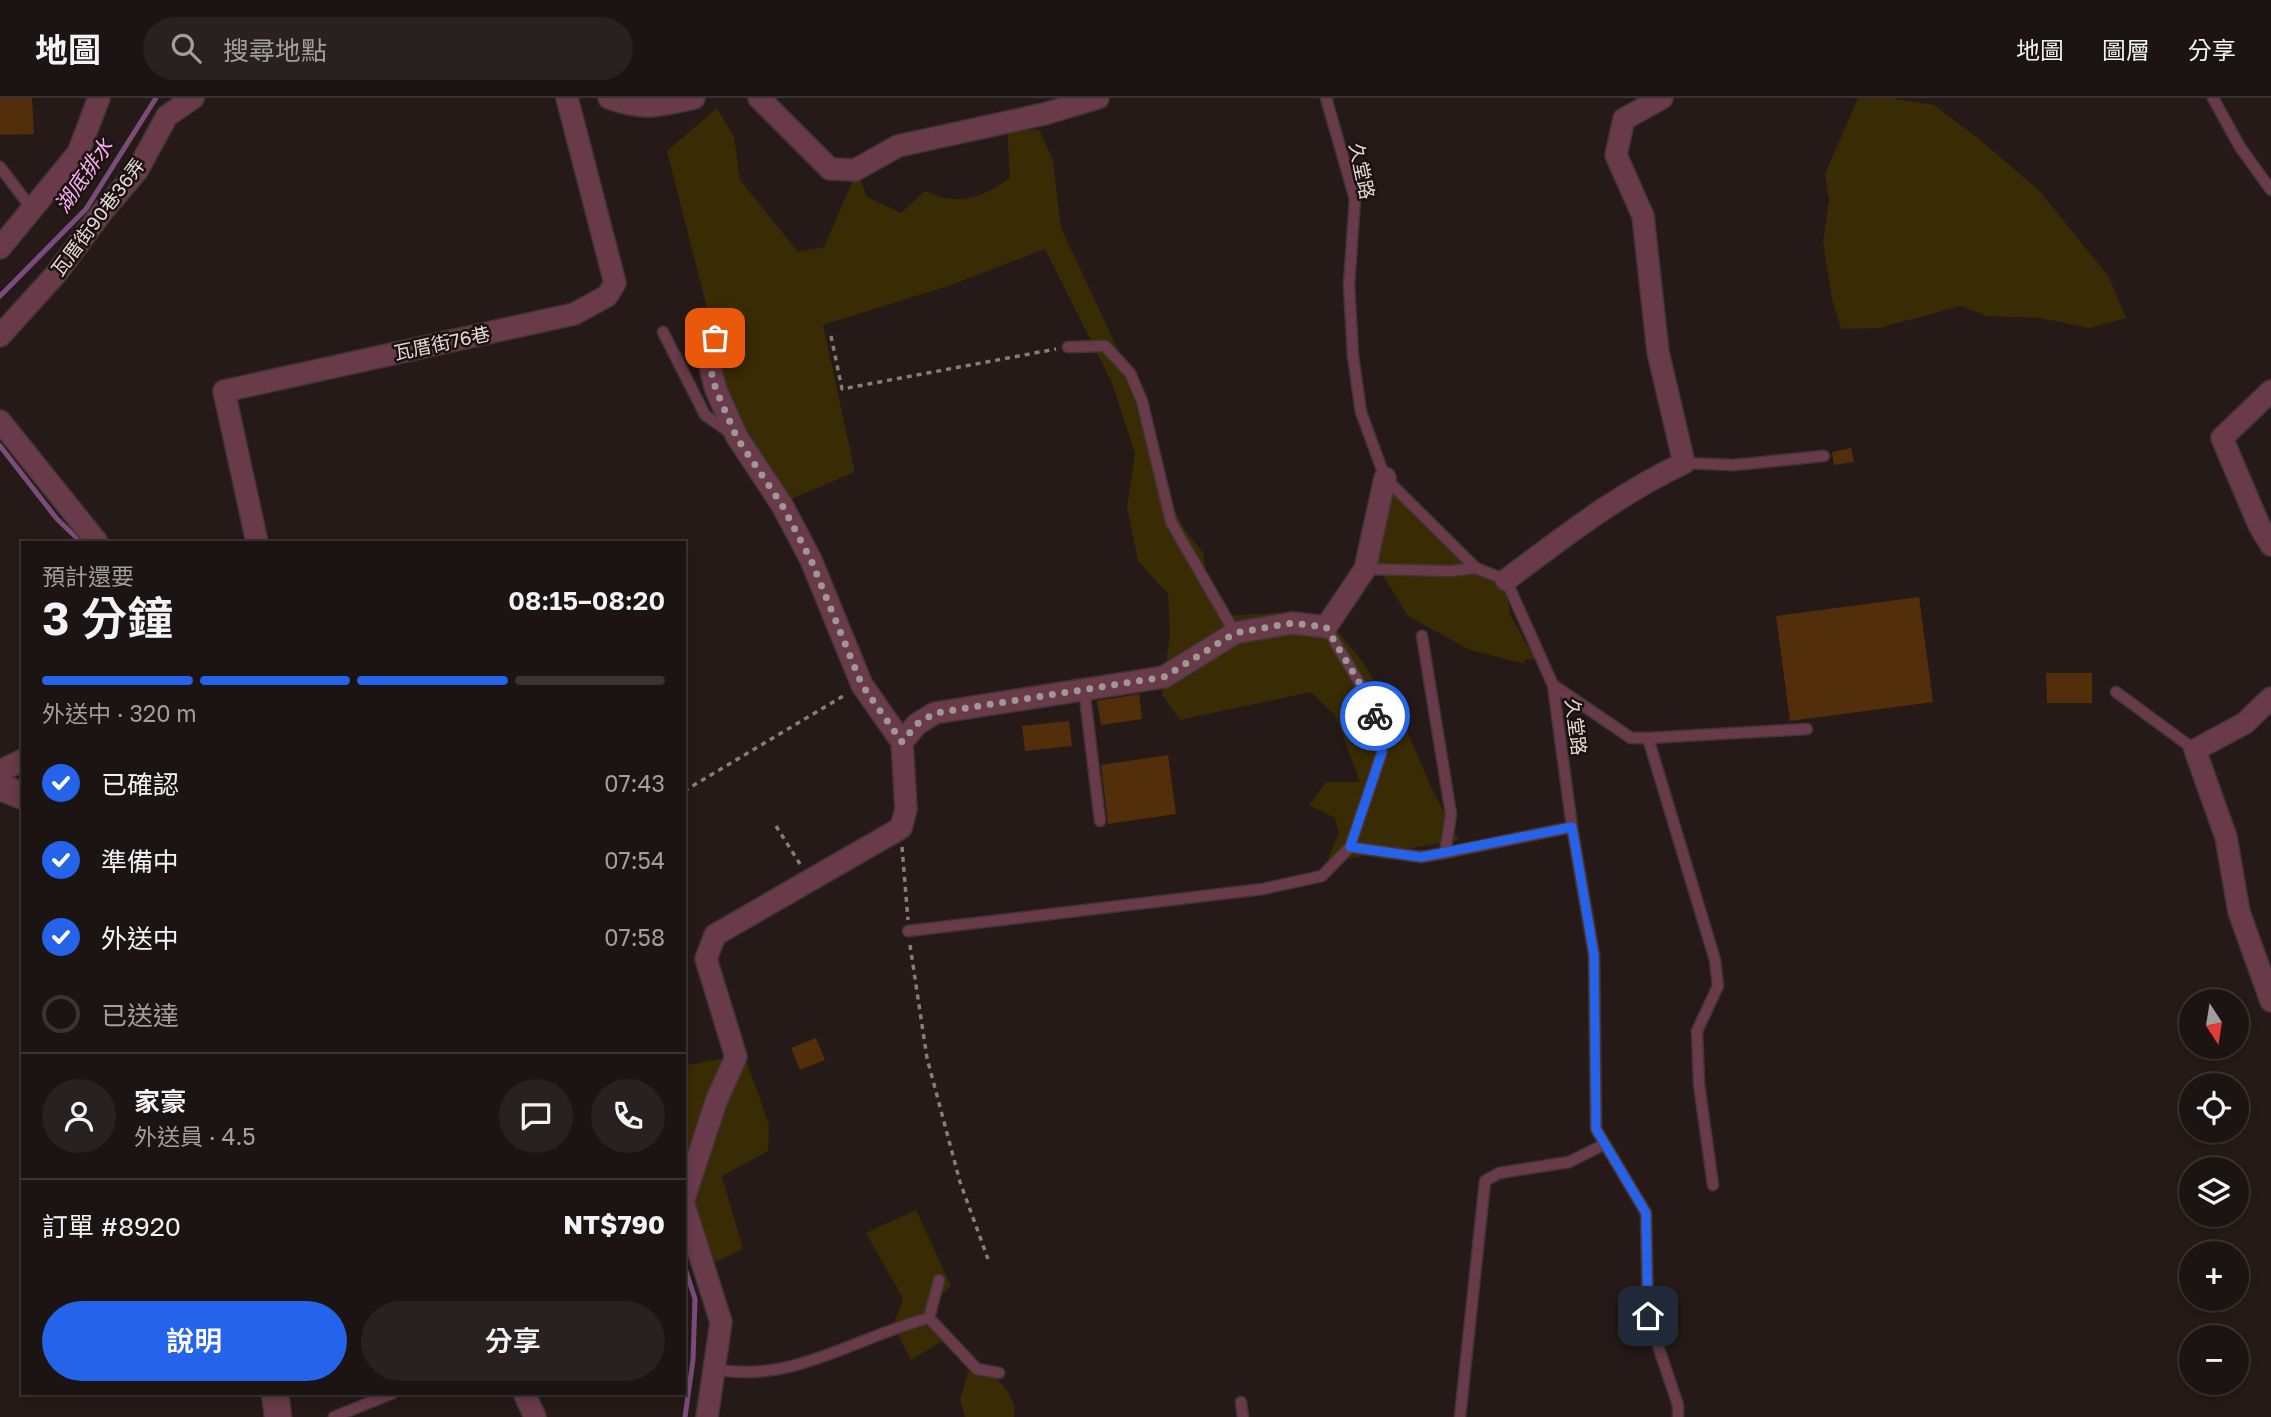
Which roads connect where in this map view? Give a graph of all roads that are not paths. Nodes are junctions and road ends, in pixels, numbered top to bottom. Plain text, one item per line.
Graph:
1 (99, 98) edge
2 (193, 98) edge
3 (567, 98) edge
4 (609, 98) edge
5 (694, 98) edge
6 (759, 98) edge
7 (1098, 98) edge
8 (1326, 98) edge
9 (1662, 98) edge
10 (2213, 98) edge
11 (1043, 106) edge
12 (0, 167) edge
13 (2271, 190) edge
14 (32, 209) junction
15 (0, 248) edge
16 (663, 332) dead end
17 (717, 333) dead end
18 (0, 336) edge
19 (1068, 347) road end
20 (2271, 391) edge
21 (0, 421) edge
22 (737, 438) junction
23 (1824, 456) dead end
24 (1684, 463) junction
25 (1385, 478) junction
26 (96, 541) edge
27 (257, 541) edge
28 (2271, 545) edge
29 (1476, 568) junction
30 (1365, 569) junction
31 (1506, 580) junction
32 (1326, 627) junction
33 (1235, 633) junction
34 (1422, 636) dead end
35 (1553, 685) junction
36 (1084, 688) junction
37 (2116, 692) dead end
38 (2271, 698) edge
39 (1807, 729) dead end
40 (1648, 738) junction
41 (902, 742) junction
42 (2195, 750) junction
43 (21, 761) edge
44 (0, 771) edge
45 (0, 787) edge
46 (21, 795) edge
47 (1100, 821) dead end
48 (1572, 827) junction
49 (1350, 847) junction
50 (1445, 853) junction
51 (908, 931) road end
52 (2271, 1001) edge
53 (1605, 1144) junction
54 (1713, 1185) dead end
55 (686, 1193) edge
56 (686, 1211) edge
57 (939, 1280) dead end
58 (929, 1318) junction
59 (715, 1368) junction
60 (999, 1373) dead end
61 (275, 1395) edge
62 (388, 1395) edge
63 (525, 1395) edge
64 (1241, 1402) dead end
65 (278, 1417) edge
66 (334, 1417) edge
67 (535, 1417) edge
68 (708, 1417) edge
69 (1243, 1417) edge
70 (1460, 1417) edge
71 (1678, 1417) edge

1 - 14 street
2 - 18 street, 瓦厝街90巷36弄
3 - 27 street, 瓦厝街76巷
4 - 5 street
6 - 11 street
7 - 11 street
8 - 25 lane, 久堂路
9 - 24 street
10 - 13 lane
12 - 14 lane
14 - 15 street
16 - 22 lane
17 - 22 street
19 - 33 lane
20 - 28 street
21 - 26 street
22 - 41 street
23 - 24 lane
24 - 31 street
25 - 29 lane, 久堂路
25 - 30 street
29 - 30 lane
29 - 31 lane, 久堂路
30 - 32 street
31 - 35 lane, 久堂路
32 - 33 street
32 - 49 lane
33 - 36 street
34 - 50 lane
35 - 40 lane
35 - 48 lane, 久堂路
36 - 41 street
36 - 47 lane
37 - 42 lane
38 - 42 street
39 - 40 lane
40 - 54 lane
41 - 55 street
42 - 52 street
43 - 44 street
45 - 46 street
48 - 50 lane
48 - 53 lane, 久堂路
49 - 50 lane
49 - 51 lane
53 - 70 lane
53 - 71 lane, 久堂路
56 - 59 street
57 - 58 lane
58 - 59 lane
58 - 60 lane
59 - 68 street
61 - 65 street
62 - 66 lane
63 - 67 street
64 - 69 lane

